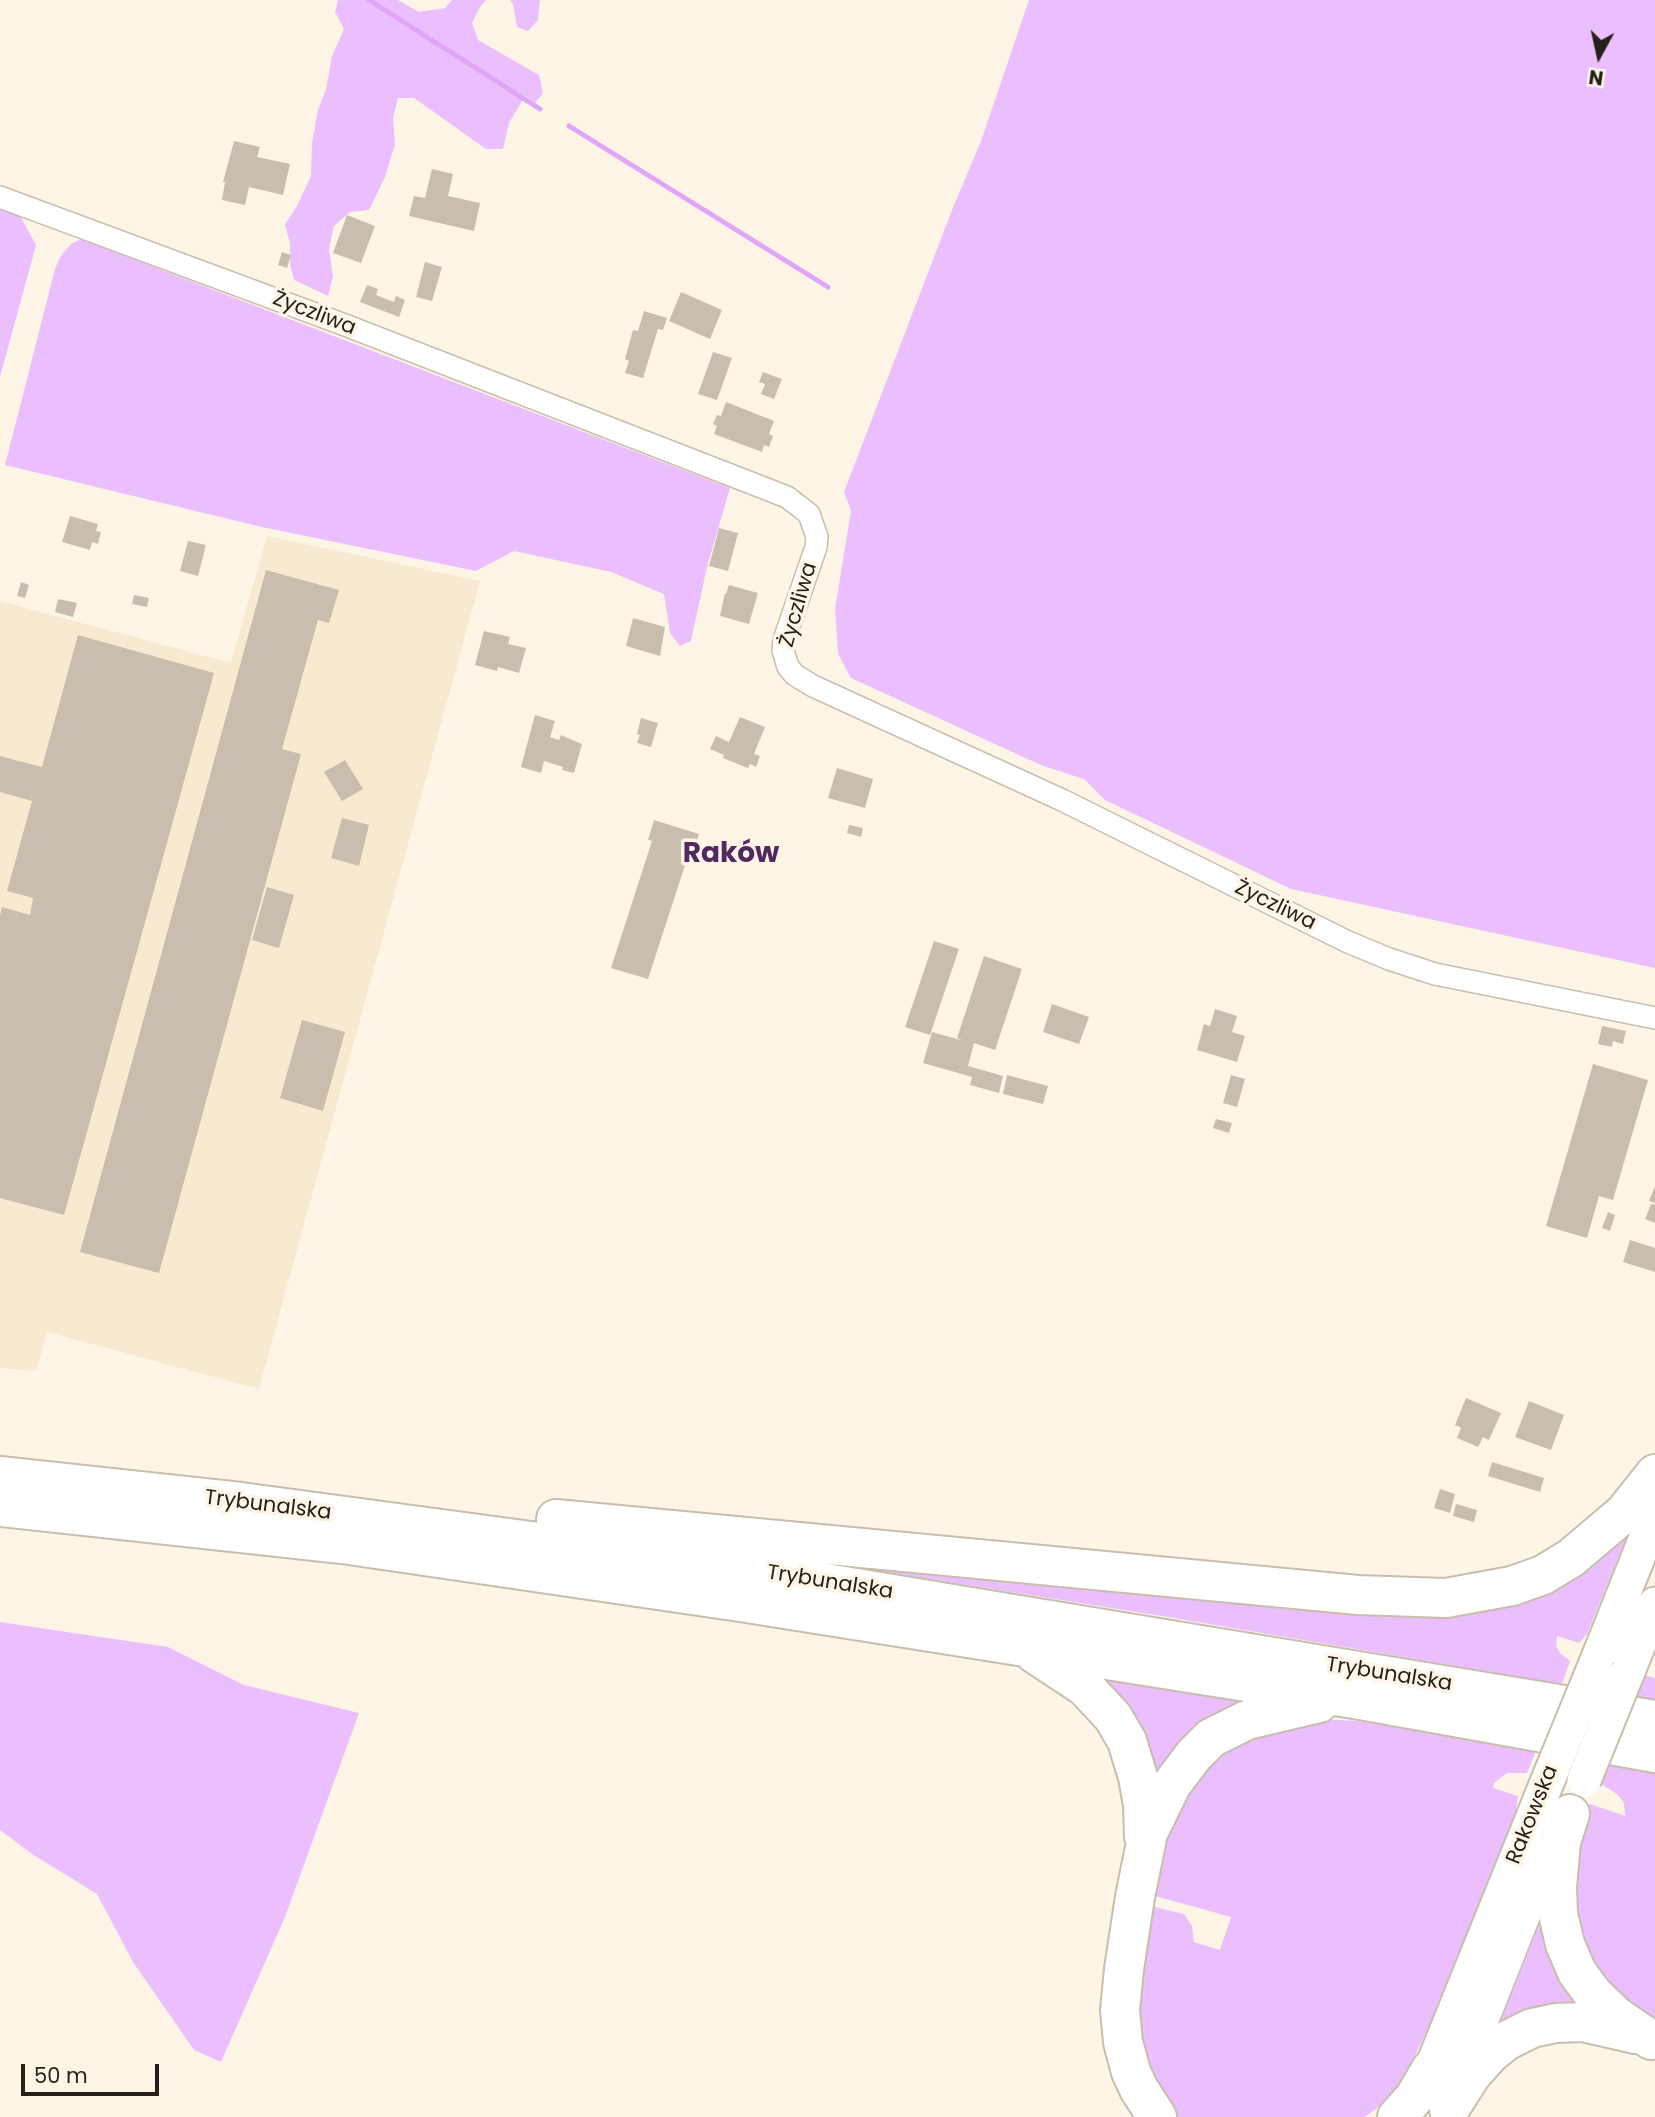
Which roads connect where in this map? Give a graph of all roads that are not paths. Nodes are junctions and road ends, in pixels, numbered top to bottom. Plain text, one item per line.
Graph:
1 (0, 197) edge
2 (1655, 1017) edge
3 (1655, 1474) edge
4 (0, 1476) edge
5 (241, 1502) junction
6 (0, 1507) edge
7 (1655, 1515) edge
8 (1655, 1604) edge
9 (1021, 1646) junction
10 (1360, 1700) junction
11 (1655, 1720) edge
12 (1655, 1753) edge
13 (1577, 1797) junction
14 (1144, 1845) junction
15 (1653, 2041) edge
16 (1431, 2069) junction
17 (1437, 2115) edge
18 (1157, 2117) edge
19 (1397, 2117) edge

1 - 2 street, Życzliwa
3 - 5 highway
4 - 5 highway, Trybunalska
5 - 11 highway, Trybunalska
6 - 9 highway, Trybunalska
7 - 16 main road, Rakowska, bridge
8 - 13 main road, Rakowska, bridge
9 - 10 highway, Trybunalska
9 - 14 highway
10 - 12 highway, Trybunalska
10 - 14 highway
13 - 15 highway
13 - 17 main road, Rakowska
14 - 18 highway
15 - 17 highway
16 - 17 main road, Rakowska
16 - 19 highway

